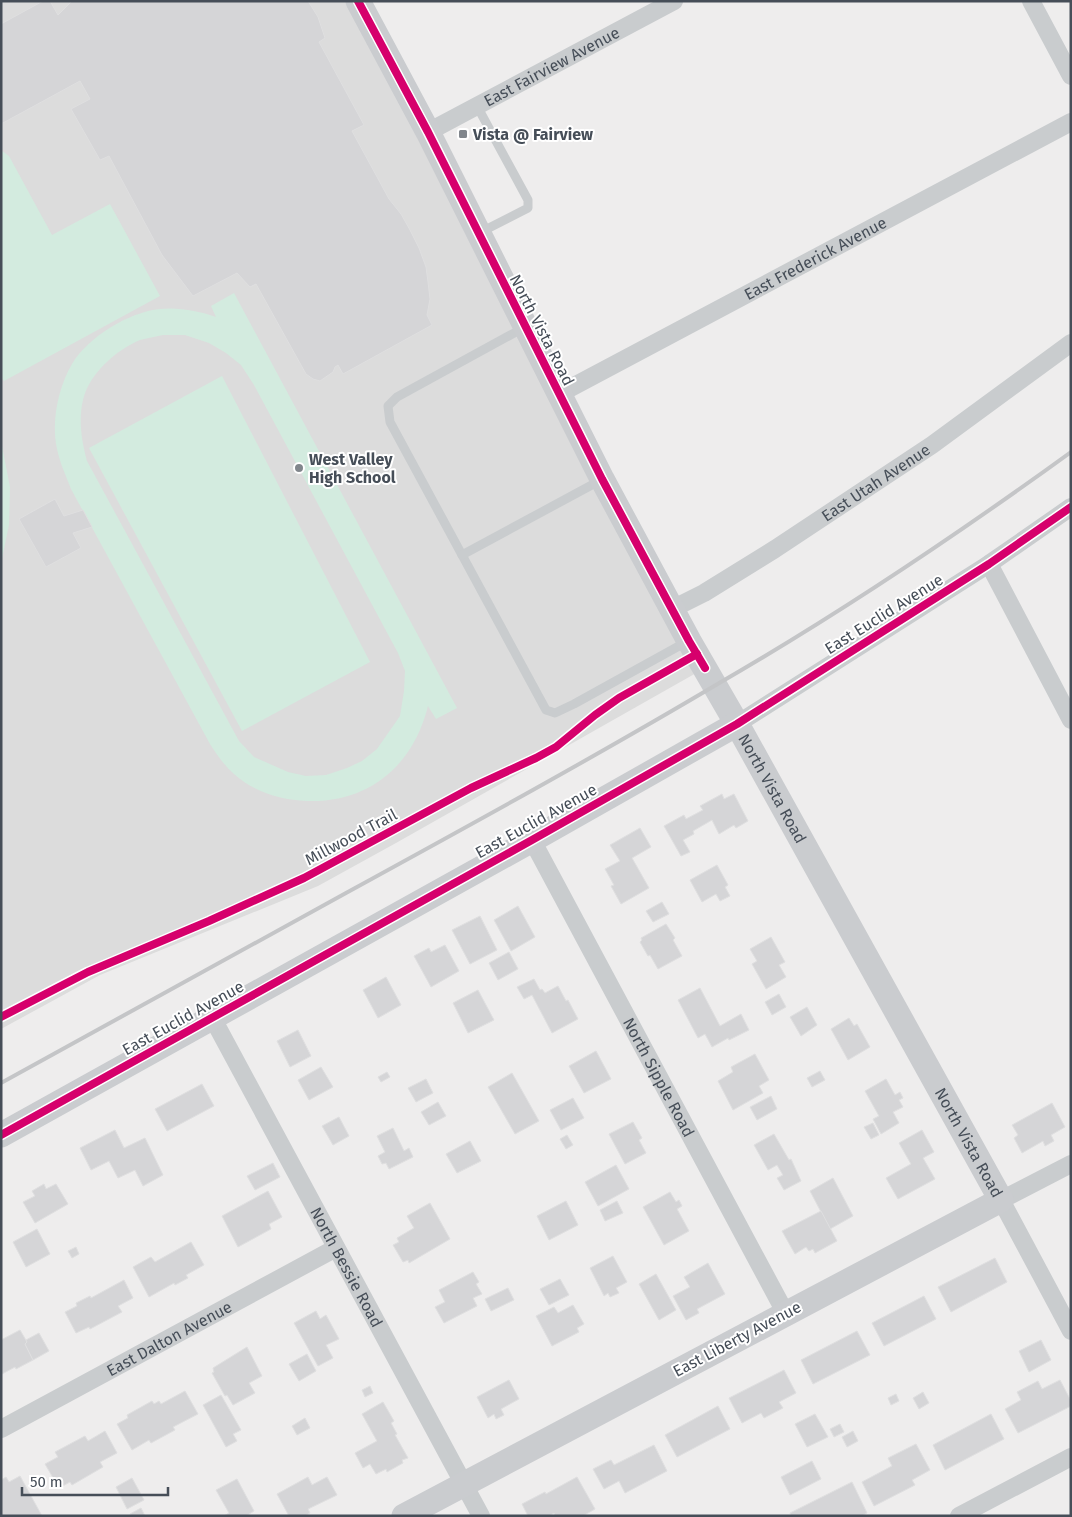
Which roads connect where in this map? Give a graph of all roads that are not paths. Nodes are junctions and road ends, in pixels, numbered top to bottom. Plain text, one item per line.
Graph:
1 (358, 1) edge
2 (674, 1) edge
3 (1031, 1) edge
4 (1071, 76) edge
5 (477, 106) junction
6 (1071, 122) edge
7 (428, 132) junction
8 (478, 233) junction
9 (525, 327) junction
10 (1071, 343) edge
11 (559, 394) junction
12 (602, 479) junction
13 (1071, 507) edge
14 (462, 555) junction
15 (989, 564) junction
16 (672, 609) junction
17 (689, 641) junction
18 (1071, 720) edge
19 (737, 724) junction
20 (532, 840) junction
21 (212, 1017) junction
22 (1, 1135) edge
23 (1071, 1164) edge
24 (1001, 1200) junction
25 (336, 1248) junction
26 (786, 1314) junction
27 (1071, 1331) edge
28 (1, 1429) edge
29 (1071, 1457) edge
30 (464, 1484) junction
31 (404, 1516) edge
32 (481, 1516) edge
33 (959, 1516) edge

1 - 7 street, North Vista Road
2 - 5 street, East Fairview Avenue
3 - 4 street
5 - 7 street, East Fairview Avenue
5 - 8 lane
6 - 11 street, East Frederick Avenue
7 - 8 street, North Vista Road
8 - 9 street, North Vista Road
9 - 11 street, North Vista Road
9 - 14 lane
10 - 16 street, East Utah Avenue
11 - 12 street, North Vista Road
12 - 14 lane
12 - 16 street, North Vista Road
13 - 15 street, East Euclid Avenue
14 - 17 lane
15 - 18 street
15 - 19 street, East Euclid Avenue
16 - 17 street, North Vista Road
17 - 19 street, North Vista Road
19 - 20 street, East Euclid Avenue
19 - 24 street, North Vista Road
20 - 21 street, East Euclid Avenue
20 - 26 street, North Sipple Road
21 - 22 street, East Euclid Avenue
21 - 25 street, North Bessie Road
23 - 24 street, East Liberty Avenue
24 - 26 street, East Liberty Avenue
24 - 27 street, North Vista Road
25 - 28 street, East Dalton Avenue
25 - 30 street, North Bessie Road
26 - 30 street, East Liberty Avenue
29 - 33 street
30 - 31 street, East Liberty Avenue
30 - 32 street, North Bessie Road

